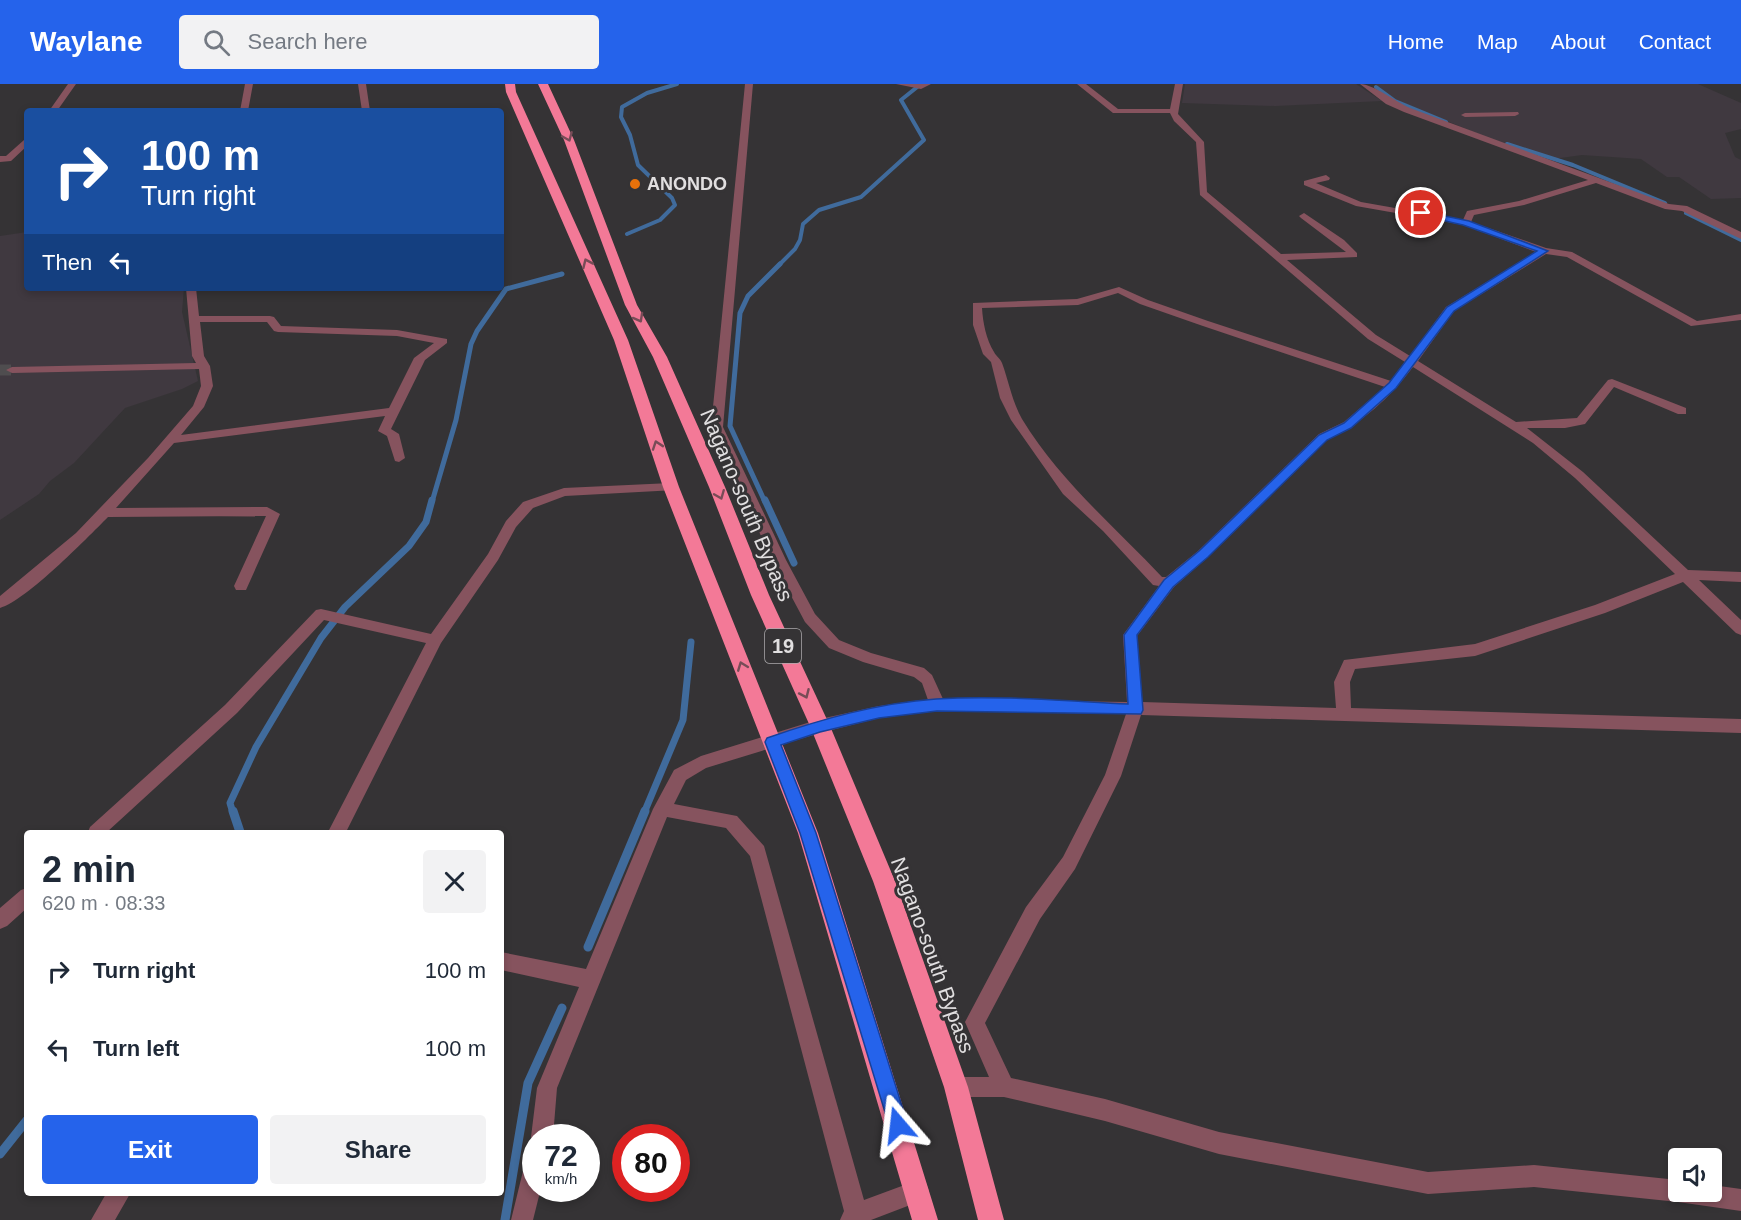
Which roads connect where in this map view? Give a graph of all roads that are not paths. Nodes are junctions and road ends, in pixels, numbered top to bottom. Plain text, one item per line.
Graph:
1 (72, 84) edge
2 (249, 84) edge
3 (362, 84) edge
4 (510, 84) edge
5 (543, 84) edge
6 (749, 84) edge
7 (900, 84) edge
8 (927, 84) edge
9 (1081, 84) edge
10 (1179, 84) edge
11 (1364, 84) edge
12 (55, 108) edge
13 (245, 108) edge
14 (366, 108) edge
15 (1173, 111) junction
16 (1515, 114) dead end
17 (1465, 115) dead end
18 (24, 144) edge
19 (4, 159) edge
20 (0, 167) edge
21 (1326, 178) dead end
22 (1598, 180) junction
23 (1304, 216) dead end
24 (1466, 223) junction
25 (1741, 236) edge
26 (1544, 251) junction
27 (1279, 257) junction
28 (191, 291) edge
29 (1741, 317) edge
30 (194, 320) junction
31 (1412, 362) junction
32 (204, 366) junction
33 (12, 370) tunnel mouth
34 (1393, 386) junction
35 (393, 411) junction
36 (1682, 411) dead end
37 (1517, 425) junction
38 (170, 440) junction
39 (399, 458) dead end
40 (671, 487) junction
41 (107, 513) junction
42 (1686, 575) junction
43 (1741, 577) edge
44 (1169, 583) junction
45 (241, 586) dead end
46 (0, 603) edge
47 (1741, 629) edge
48 (435, 640) junction
49 (937, 705) junction
50 (1136, 710) junction
51 (1344, 716) junction
52 (820, 726) junction
53 (1741, 726) edge
54 (772, 742) junction
55 (662, 809) junction
56 (98, 830) edge
57 (338, 830) edge
58 (24, 899) edge
59 (0, 920) edge
60 (504, 962) edge
61 (591, 980) junction
62 (956, 1087) junction
63 (1004, 1087) junction
64 (543, 1124) edge
65 (1668, 1190) edge
66 (918, 1191) junction
67 (117, 1196) edge
68 (1722, 1197) edge
69 (1741, 1200) edge
70 (526, 1202) edge
71 (855, 1218) edge
72 (102, 1220) edge
73 (522, 1220) edge
74 (925, 1220) edge
75 (992, 1220) edge

1 - 12 street
2 - 13 street
3 - 14 street
40 -> 4 highway, 19
5 -> 52 highway, Nagano-south Bypass / 19
6 - 49 street
7 - 8 street
9 - 15 street
10 - 15 street
11 - 22 street
15 - 27 street
16 - 17 street
18 - 19 street
19 - 20 street
21 - 24 street
22 - 24 street
22 - 25 street
23 - 27 street
24 - 26 street
26 - 29 street
26 - 31 street
27 - 31 street
28 - 30 street
30 - 32 street
30 - 35 street
31 - 34 street
31 - 37 street
32 - 33 street
32 - 38 street
34 - 44 street
34 - 44 street
35 - 38 street
35 - 39 street
36 - 37 street
37 - 42 street
38 - 41 street
40 - 48 street
54 -> 40 highway, 19
41 - 45 street
41 - 46 street
42 - 43 street
42 - 47 street
42 - 51 street
44 - 50 street
48 - 56 street
48 - 57 street
49 - 50 street
49 - 52 street
50 - 51 street
50 - 63 street
51 - 53 street
52 - 54 street
52 - 62 highway, Nagano-south Bypass / 19
54 - 55 street
54 - 66 highway, 19
55 - 61 street
55 - 71 street
58 - 59 street
60 - 61 street
61 - 64 street
62 - 63 street
62 - 75 highway, Nagano-south Bypass / 19
63 - 65 street
66 - 71 street
66 - 74 highway, 19
67 - 72 street
68 - 69 street
70 - 73 street

